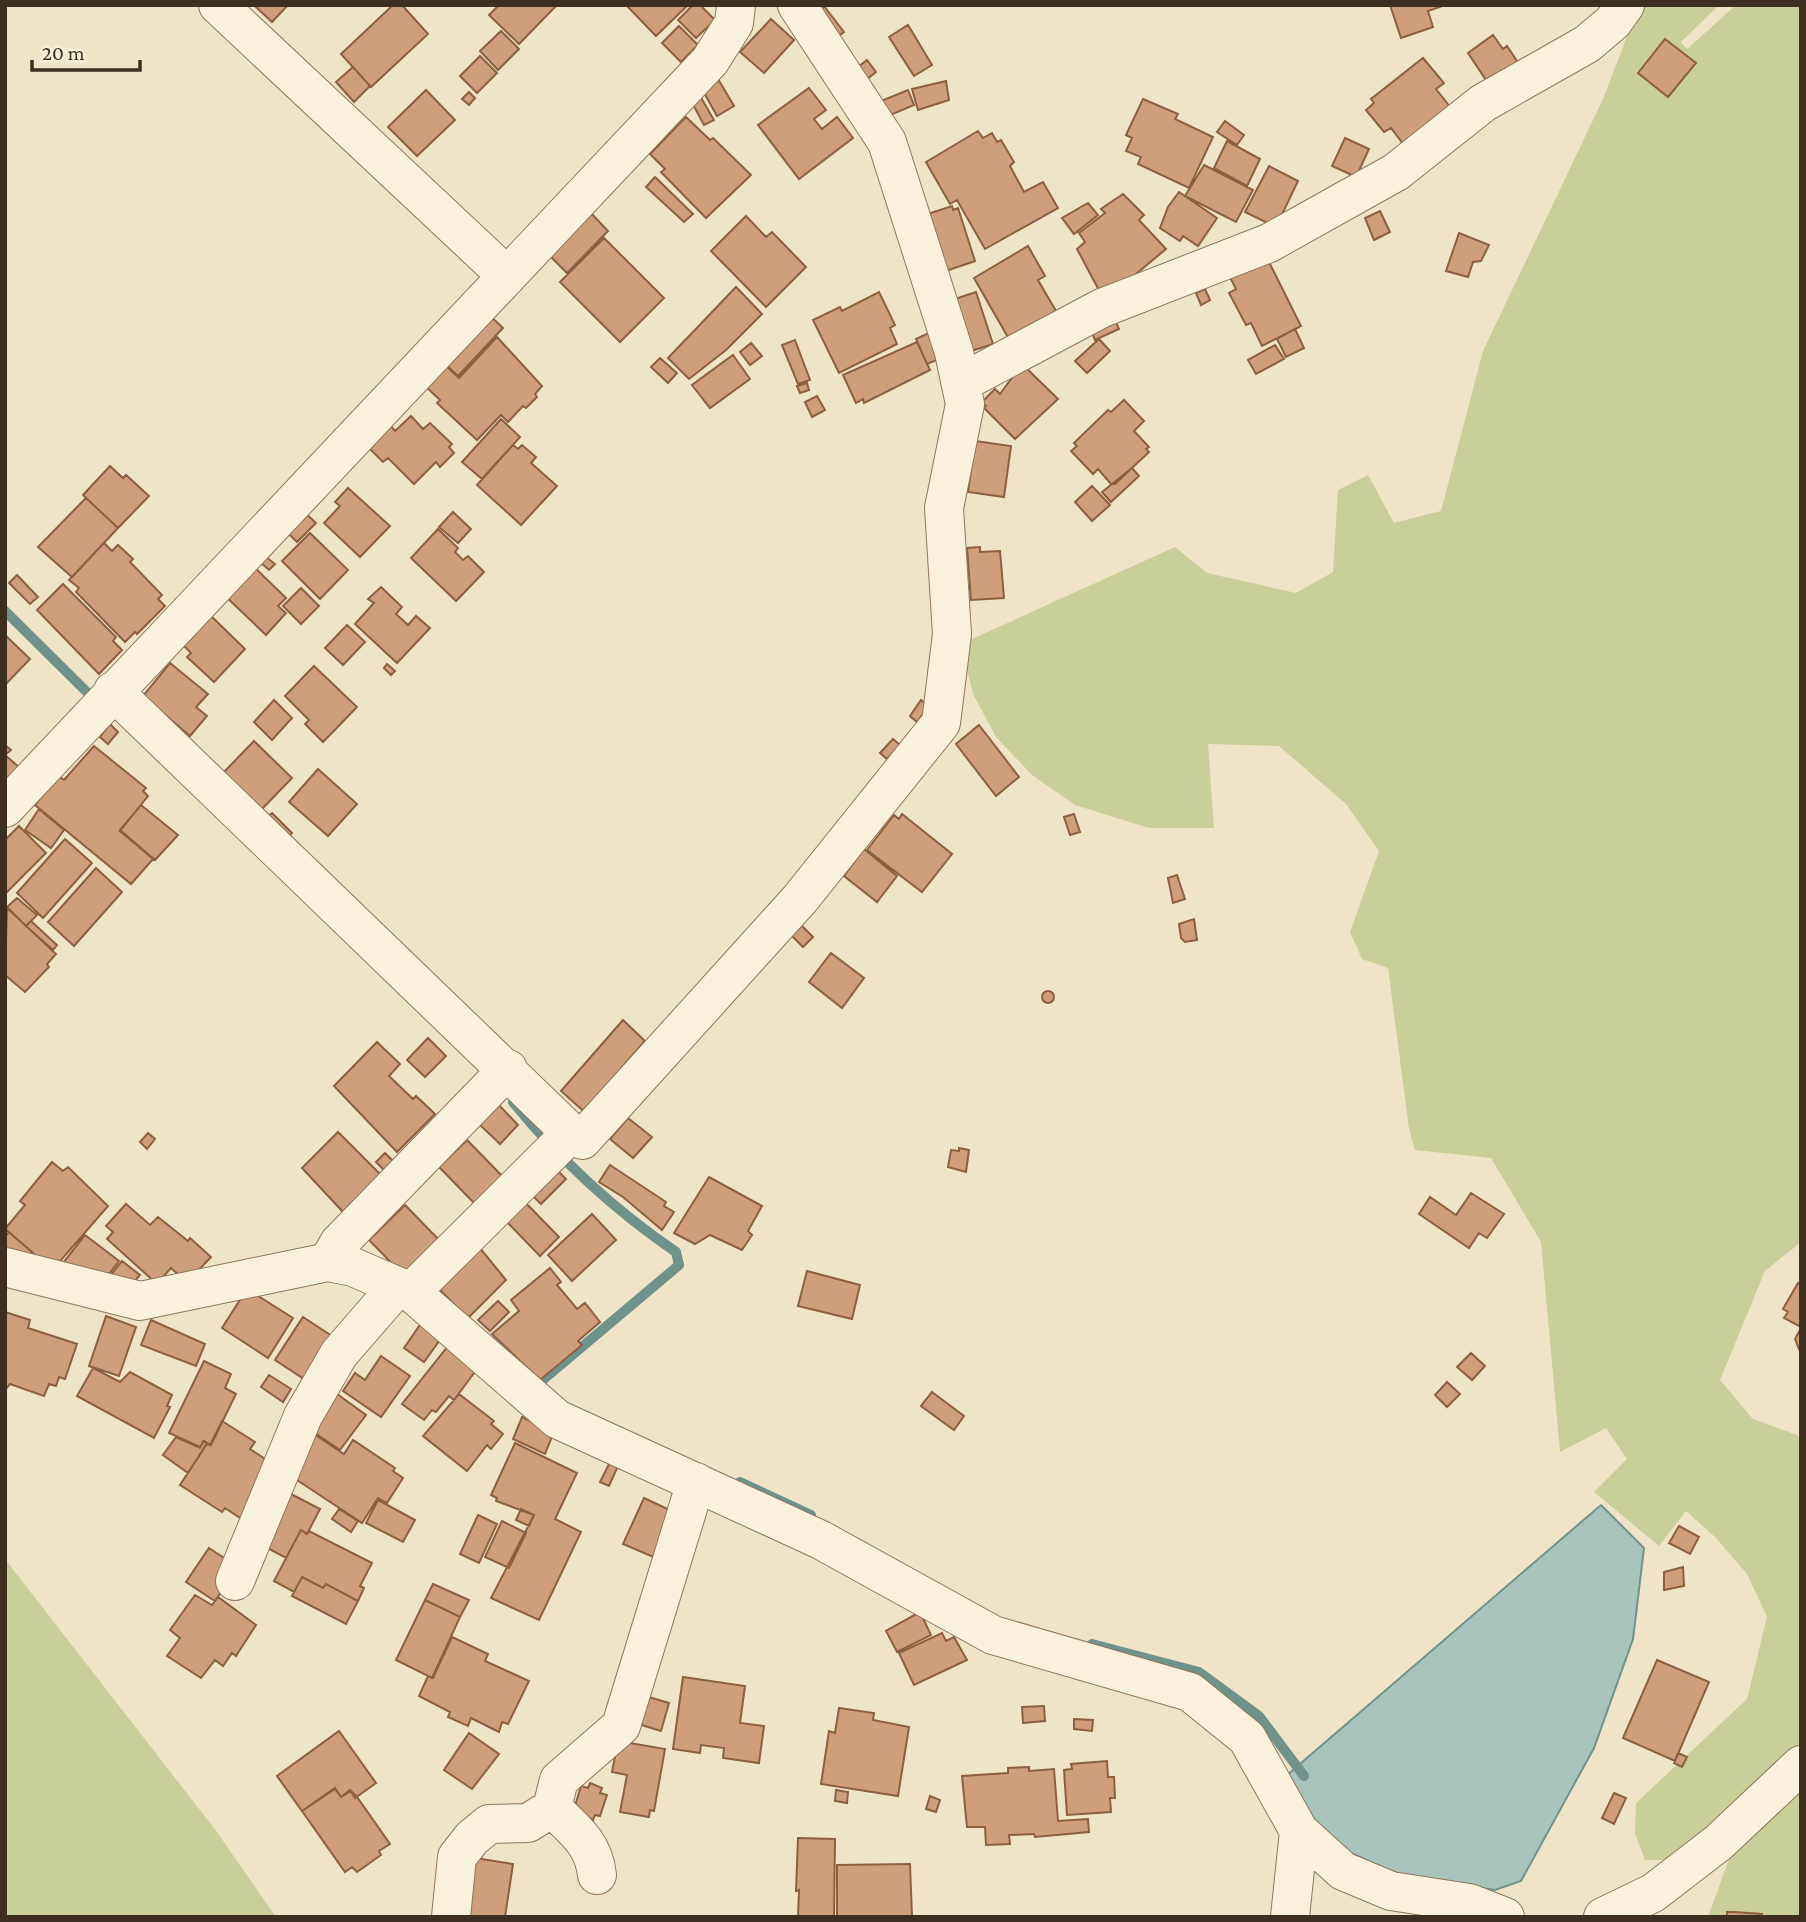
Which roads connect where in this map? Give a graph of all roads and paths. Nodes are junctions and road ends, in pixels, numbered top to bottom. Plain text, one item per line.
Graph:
1 (218, 5) edge
2 (736, 5) edge
3 (797, 5) edge
4 (1622, 6) edge
5 (507, 276) junction
6 (961, 383) junction
7 (104, 701) junction
8 (5, 808) edge
9 (499, 1079) junction
10 (559, 1145) junction
11 (328, 1262) junction
12 (5, 1267) edge
13 (404, 1289) junction
14 (696, 1482) junction
15 (235, 1581) dead end
16 (1801, 1765) edge
17 (552, 1808) junction
18 (1299, 1831) junction
19 (597, 1875) dead end
20 (450, 1917) edge
21 (1290, 1917) edge
22 (1505, 1917) edge
23 (1603, 1917) edge

1 - 5 street
2 - 5 street
3 - 6 street
4 - 6 street
5 - 7 street
6 - 10 street
7 - 8 street
7 - 9 street
9 - 10 street
9 - 11 street
10 - 13 street
11 - 12 street
11 - 13 street
13 - 14 street
13 - 15 street
14 - 17 street
14 - 18 street
16 - 23 street
17 - 19 street
17 - 20 street
18 - 21 street
18 - 22 street

